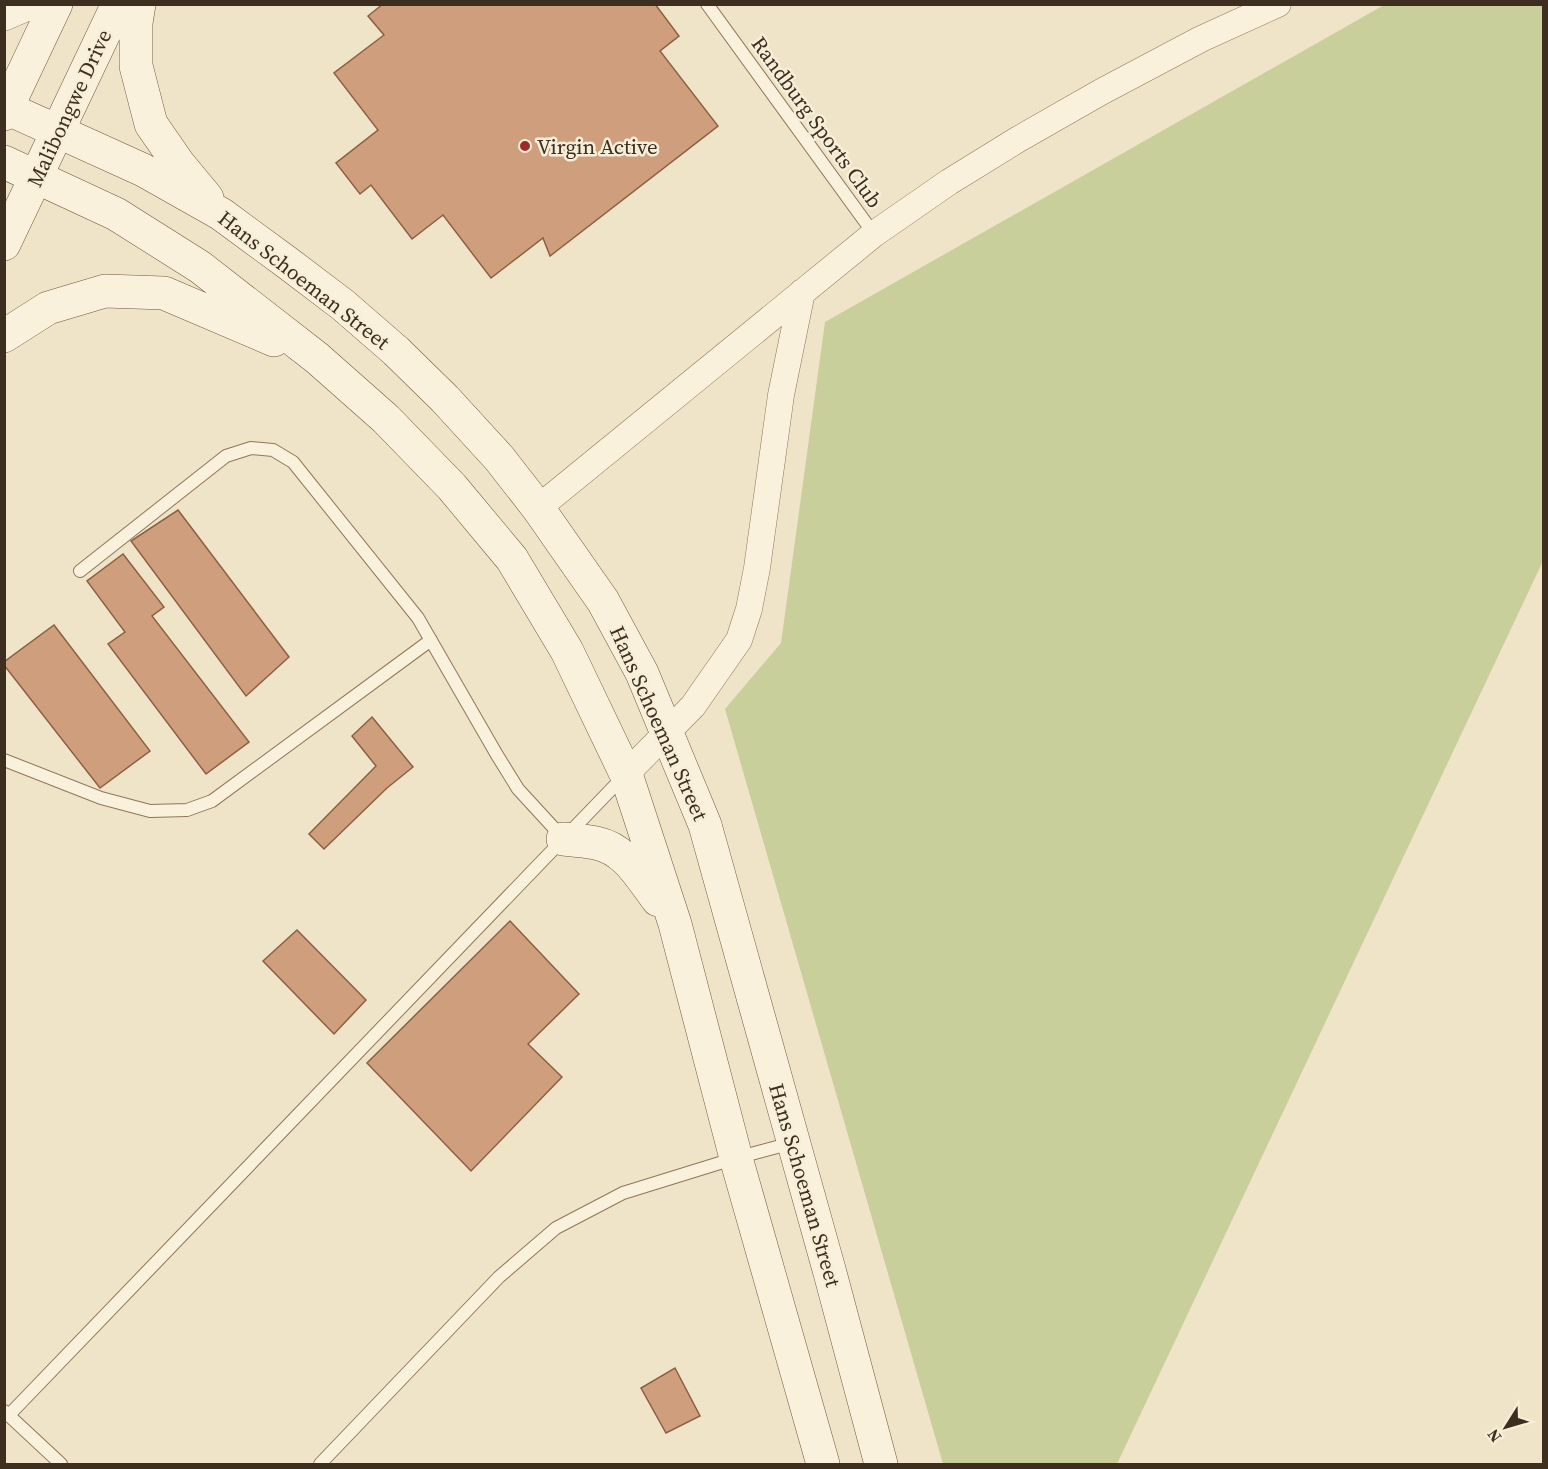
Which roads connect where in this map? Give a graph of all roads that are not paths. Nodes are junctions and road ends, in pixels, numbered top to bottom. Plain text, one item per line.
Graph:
1 (27, 4) edge
2 (56, 4) edge
3 (118, 4) edge
4 (139, 4) edge
5 (707, 4) edge
6 (1278, 4) edge
7 (4, 14) edge
8 (6, 110) edge
9 (58, 132) junction
10 (4, 162) edge
11 (37, 177) junction
12 (221, 214) junction
13 (874, 234) junction
14 (4, 244) edge
15 (802, 292) junction
16 (4, 336) edge
17 (317, 358) junction
18 (538, 508) junction
19 (80, 571) dead end
20 (431, 640) junction
21 (667, 731) junction
22 (4, 760) edge
23 (626, 774) junction
24 (563, 838) junction
25 (675, 924) junction
26 (793, 1142) junction
27 (736, 1158) junction
28 (7, 1413) edge
29 (61, 1464) edge
30 (320, 1464) edge
31 (823, 1464) edge
32 (881, 1464) edge

1 - 7 main road
2 - 8 main road
3 - 9 main road, Malibongwe Drive
4 - 12 main road
5 - 13 lane, Randburg Sports Club
6 - 13 street
8 - 9 main road, Hans Schoeman Street
9 - 11 main road, Malibongwe Drive
9 - 12 main road, Hans Schoeman Street
10 - 11 main road
11 - 14 main road, Malibongwe Drive
11 - 17 main road
12 - 18 main road, Hans Schoeman Street
13 - 15 street
15 - 18 street
15 - 21 street
16 - 17 main road
17 - 23 main road
18 - 21 main road, Hans Schoeman Street
19 - 20 lane
20 - 22 lane
20 - 24 lane
21 - 23 street
21 - 26 main road, Hans Schoeman Street
23 - 24 lane
23 - 25 main road
24 - 25 main road
24 - 28 lane
25 - 27 main road
26 - 27 lane
26 - 32 main road, Hans Schoeman Street
27 - 30 lane
27 - 31 main road
28 - 29 lane

